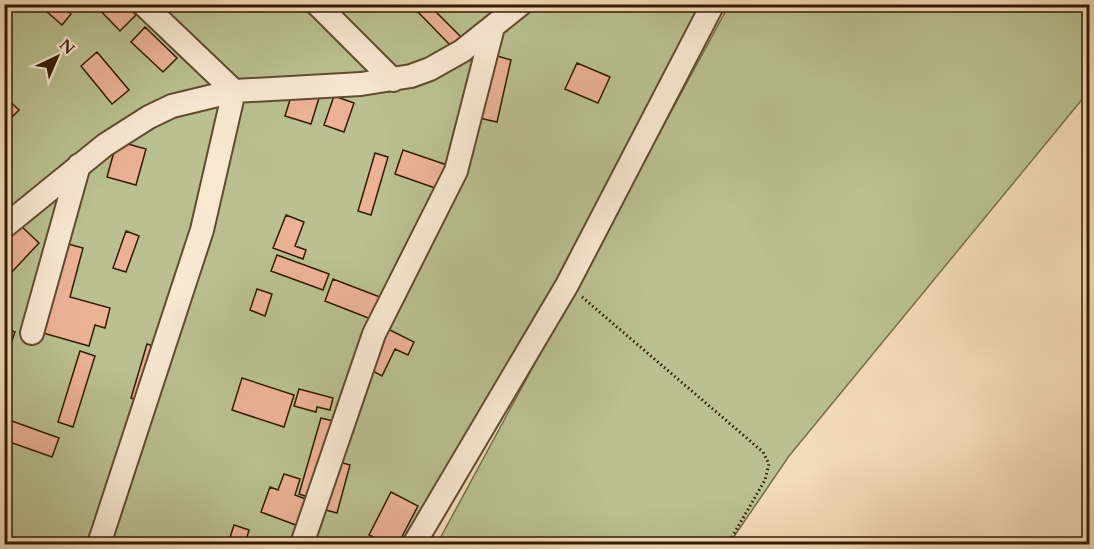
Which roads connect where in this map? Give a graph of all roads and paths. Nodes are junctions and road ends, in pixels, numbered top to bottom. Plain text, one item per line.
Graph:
1 (143, 4) edge
2 (317, 4) edge
3 (713, 4) edge
4 (516, 6) edge
5 (494, 27) junction
6 (393, 80) junction
7 (234, 91) junction
8 (79, 165) junction
9 (4, 227) edge
10 (567, 285) junction
11 (32, 333) dead end
12 (99, 544) edge
13 (302, 544) edge
14 (414, 544) edge
15 (728, 544) edge

1 - 7 street
2 - 6 street
3 - 10 street
4 - 5 street
5 - 6 street
5 - 13 street
6 - 7 street
7 - 8 street
7 - 12 street
8 - 9 street
8 - 11 street
10 - 14 street
10 - 15 path

